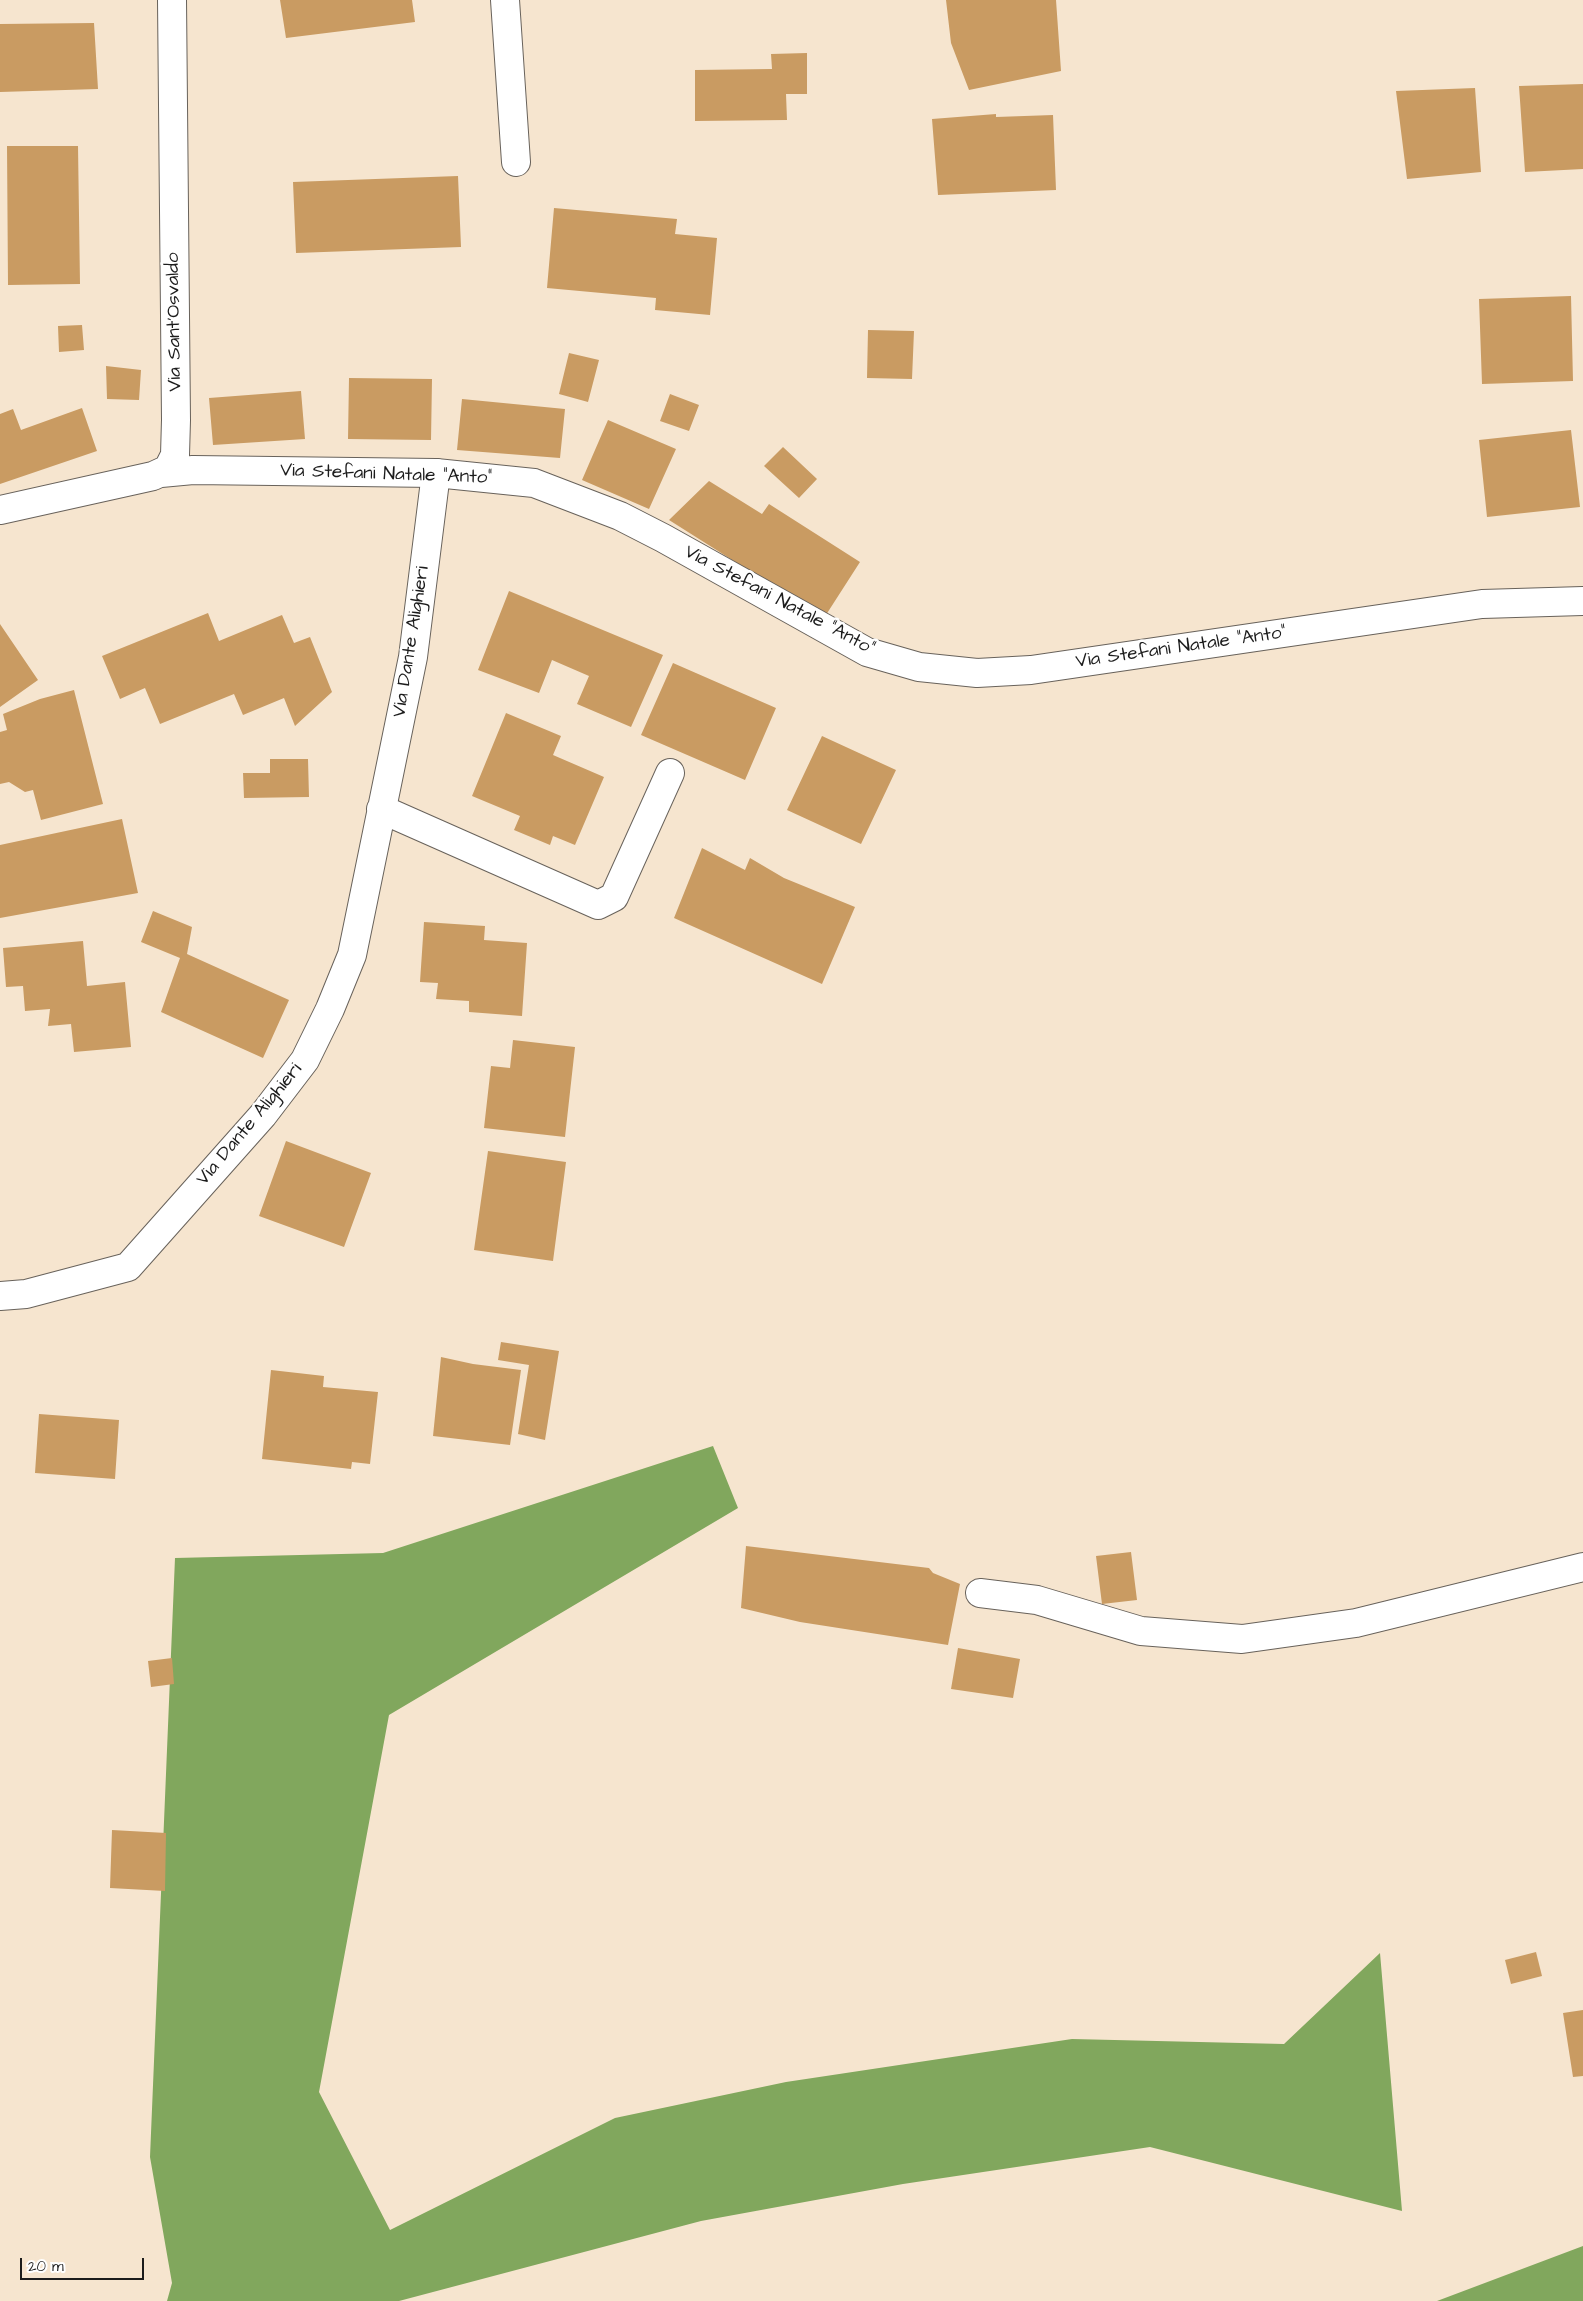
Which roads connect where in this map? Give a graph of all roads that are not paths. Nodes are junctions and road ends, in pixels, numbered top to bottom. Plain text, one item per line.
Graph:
1 (172, 0) edge
2 (505, 0) edge
3 (516, 162) dead end
4 (162, 473) junction
5 (436, 474) junction
6 (0, 510) edge
7 (1583, 601) edge
8 (670, 773) dead end
9 (381, 809) junction
10 (0, 1296) edge
11 (1583, 1567) edge
12 (980, 1593) dead end

1 - 4 street, Via Sant'Osvaldo
2 - 3 street
4 - 5 street, Via Stefani Natale "Anto"
4 - 6 street
5 - 7 street, Via Stefani Natale "Anto"
5 - 9 street, Via Dante Alighieri
8 - 9 street
9 - 10 street, Via Dante Alighieri
11 - 12 street

